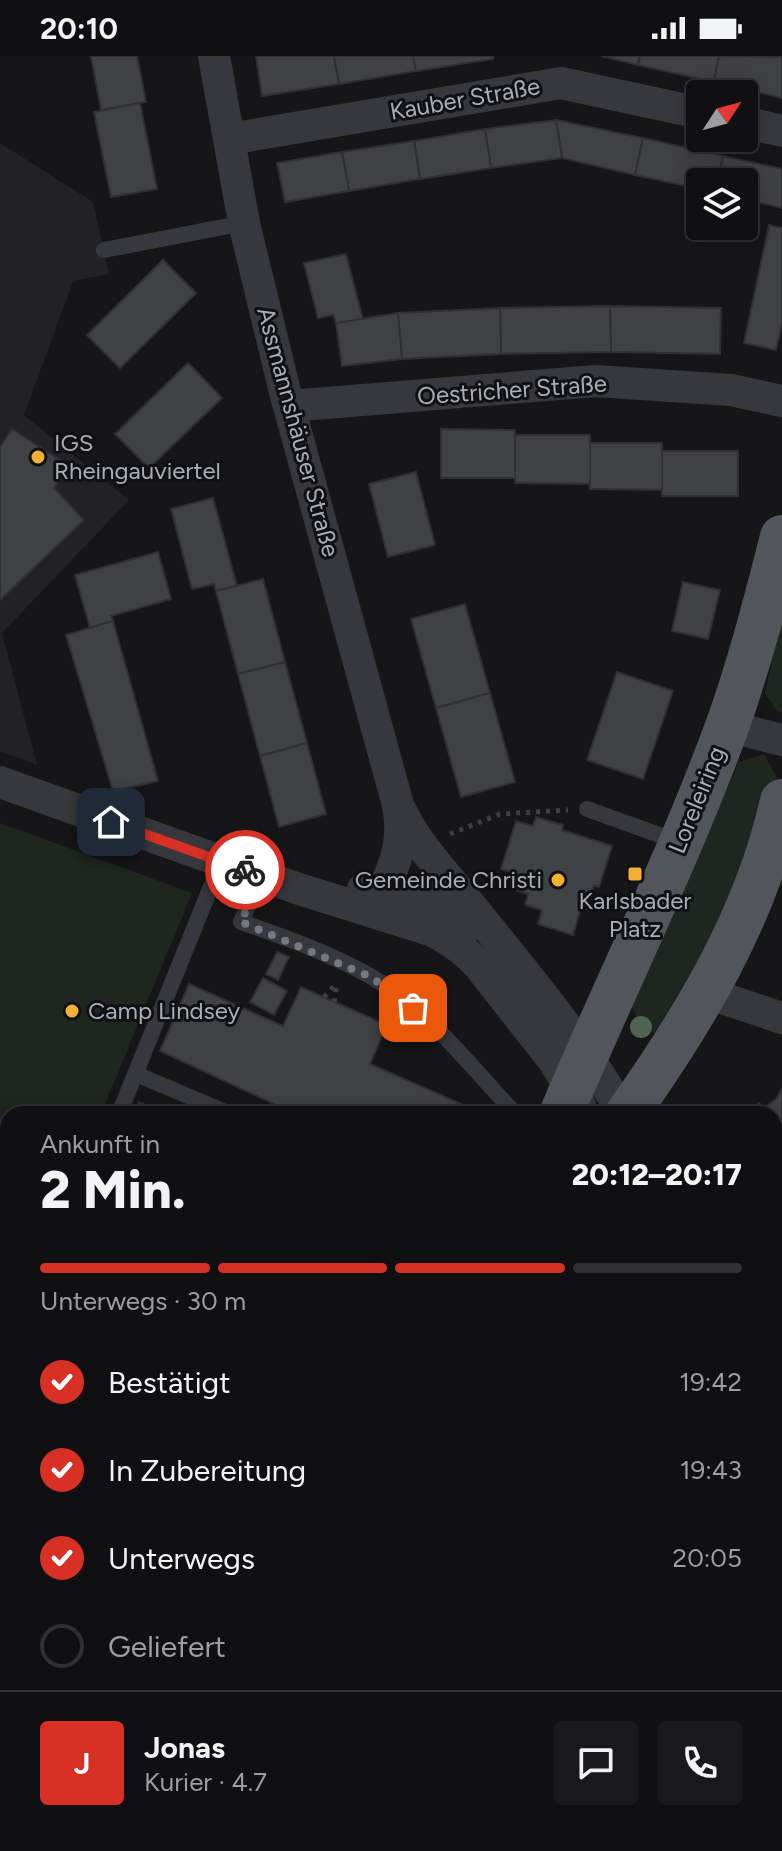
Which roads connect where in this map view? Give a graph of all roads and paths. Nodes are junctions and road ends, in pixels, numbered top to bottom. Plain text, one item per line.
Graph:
1 (214, 56) edge
2 (686, 110) edge
3 (758, 125) edge
4 (782, 131) edge
5 (229, 139) junction
6 (244, 223) junction
7 (104, 250) dead end
8 (782, 401) edge
9 (289, 406) junction
10 (782, 537) edge
11 (727, 726) junction
12 (782, 740) edge
13 (0, 782) edge
14 (782, 801) edge
15 (398, 805) junction
16 (587, 809) dead end
17 (569, 810) dead end
18 (449, 834) dead end
19 (680, 842) junction
20 (221, 862) junction
21 (261, 876) junction
22 (296, 888) junction
23 (383, 889) junction
24 (508, 952) junction
25 (337, 982) dead end
26 (707, 993) junction
27 (324, 997) dead end
28 (782, 1018) edge
29 (136, 1074) junction
30 (576, 1093) edge
31 (122, 1106) edge
32 (211, 1106) edge
33 (508, 1106) edge
34 (606, 1106) edge
35 (631, 1106) edge

1 - 5 street, Assmannshäuser Straße
2 - 5 street, Kauber Straße
3 - 4 street
5 - 6 street, Assmannshäuser Straße
6 - 7 lane
6 - 9 street, Assmannshäuser Straße
8 - 9 street, Oestricher Straße
9 - 15 street, Assmannshäuser Straße
10 - 11 main road, Loreleiring
11 - 12 street
11 - 19 main road, Loreleiring
13 - 20 street
14 - 26 main road
15 - 23 street, Assmannshäuser Straße
15 - 24 street, Assmannshäuser Straße
16 - 19 lane
17 - 18 path
19 - 30 main road, Loreleiring
20 - 21 street
20 - 29 lane
21 - 22 street
21 - 33 lane
22 - 23 street
22 - 30 street
23 - 24 street
24 - 30 street
25 - 27 path
26 - 28 street
26 - 35 main road
29 - 31 lane
29 - 32 lane
30 - 34 street

